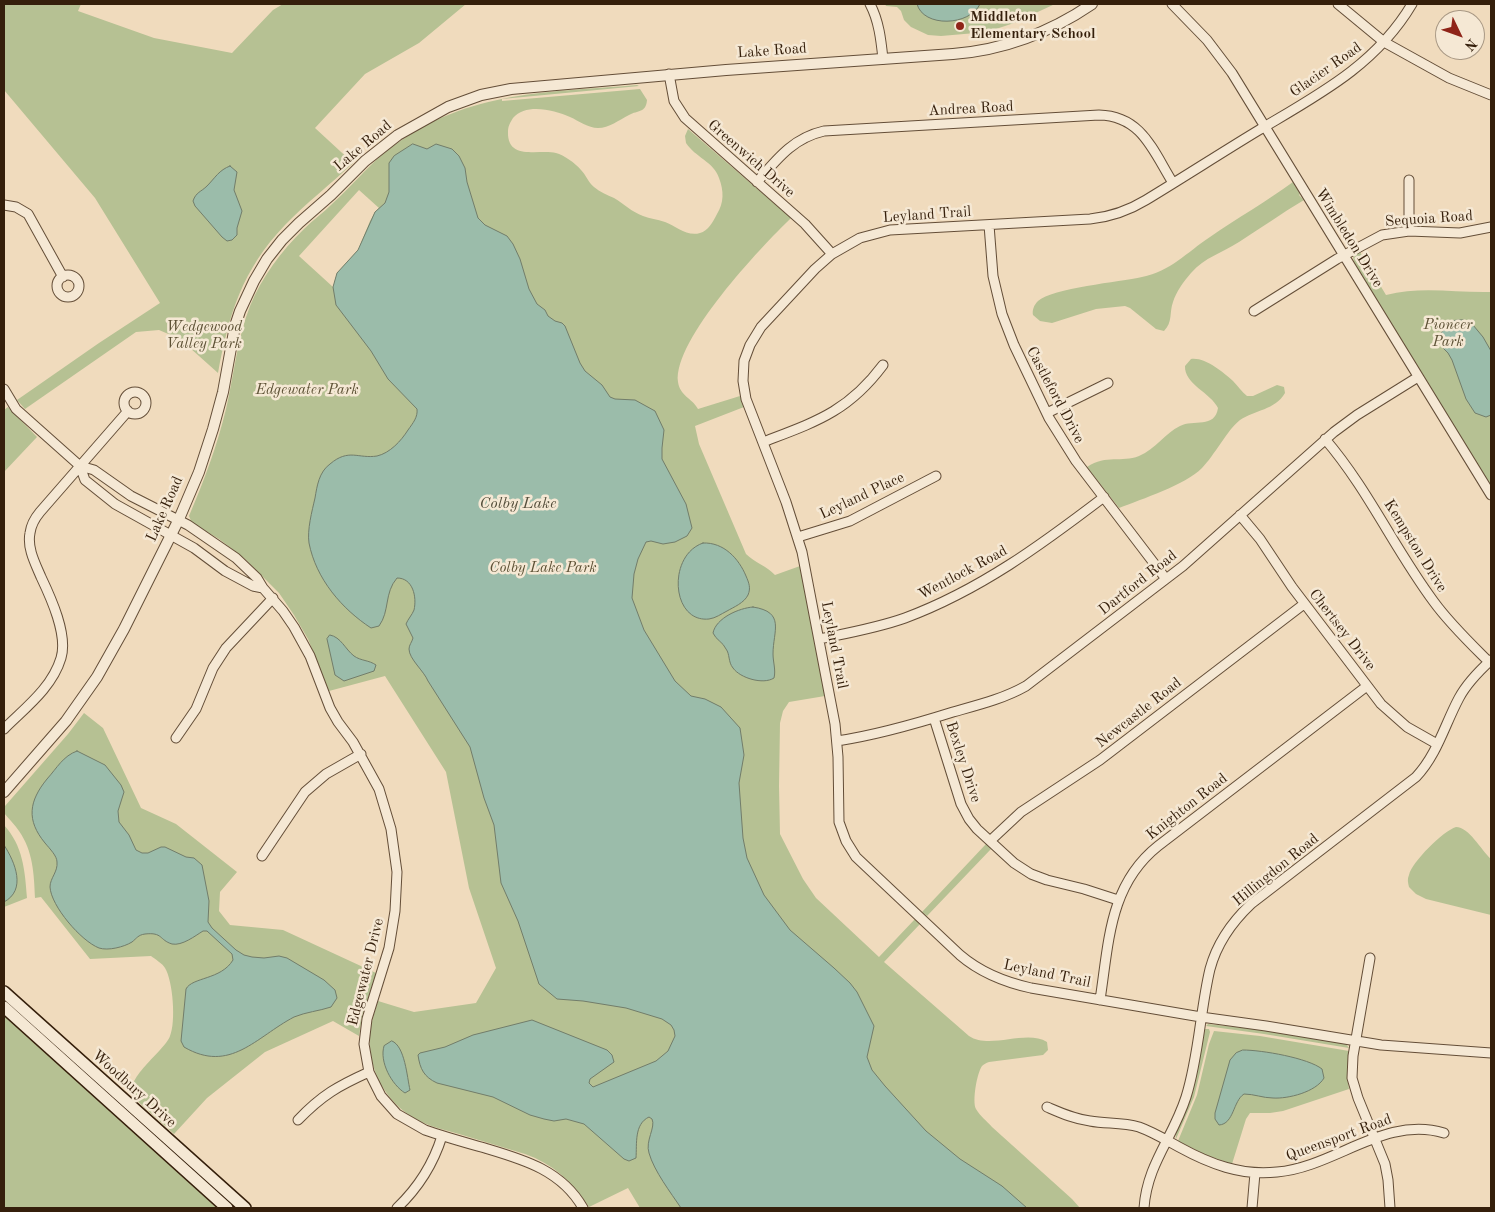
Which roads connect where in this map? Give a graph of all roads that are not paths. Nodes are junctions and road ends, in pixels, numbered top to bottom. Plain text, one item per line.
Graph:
1 (870, 4) edge
2 (1092, 4) edge
3 (1172, 4) edge
4 (1338, 4) edge
5 (1412, 4) edge
6 (1384, 42) junction
7 (884, 59) junction
8 (669, 74) junction
9 (1491, 95) edge
10 (1266, 126) junction
11 (1409, 180) dead end
12 (757, 182) junction
13 (1173, 184) junction
14 (4, 205) edge
15 (989, 225) junction
16 (1491, 227) edge
17 (1409, 231) junction
18 (832, 254) junction
19 (1344, 256) junction
20 (63, 277) dead end
21 (1254, 311) dead end
22 (883, 365) dead end
23 (1418, 377) junction
24 (1108, 383) dead end
25 (4, 389) edge
26 (128, 411) dead end
27 (1047, 413) junction
28 (1326, 439) junction
29 (763, 442) junction
30 (80, 466) junction
31 (936, 476) dead end
32 (1491, 495) edge
33 (1104, 497) junction
34 (1240, 515) junction
35 (179, 520) junction
36 (171, 535) junction
37 (798, 537) junction
38 (1166, 579) junction
39 (263, 588) junction
40 (273, 598) junction
41 (1304, 604) junction
42 (819, 639) junction
43 (1490, 661) edge
44 (1367, 686) junction
45 (934, 718) junction
46 (4, 729) edge
47 (176, 738) dead end
48 (837, 741) junction
49 (1437, 744) junction
50 (361, 754) junction
51 (4, 792) edge
52 (990, 842) junction
53 (262, 856) dead end
54 (1118, 900) junction
55 (1370, 958) dead end
56 (4, 992) edge
57 (1100, 1000) junction
58 (4, 1007) edge
59 (1201, 1017) junction
60 (1356, 1041) junction
61 (1491, 1052) edge
62 (369, 1072) junction
63 (1046, 1107) dead end
64 (298, 1120) dead end
65 (1444, 1133) dead end
66 (442, 1136) junction
67 (1375, 1139) junction
68 (1166, 1140) junction
69 (1255, 1173) junction
70 (227, 1208) edge
71 (245, 1208) edge
72 (398, 1208) edge
73 (583, 1208) edge
74 (1144, 1208) edge
75 (1252, 1208) edge
76 (1390, 1208) edge

1 - 7 street
2 - 7 street, Lake Road
3 - 10 street, Wimbledon Drive
4 - 6 street
5 - 6 street, Glacier Road
6 - 9 street
6 - 10 street, Glacier Road
7 - 8 street, Lake Road
8 - 12 street, Greenwich Drive
8 - 35 street, Lake Road
10 - 13 street, Leyland Trail
10 - 19 street, Wimbledon Drive
11 - 17 street
12 - 13 street, Andrea Road
12 - 18 street, Greenwich Drive
13 - 15 street, Leyland Trail
14 - 20 street
15 - 18 street, Leyland Trail
15 - 27 street, Castleford Drive
16 - 17 street, Sequoia Road
17 - 19 street, Sequoia Road
18 - 29 street, Leyland Trail
19 - 21 street, Sequoia Road
19 - 23 street, Wimbledon Drive
22 - 29 street
23 - 28 street, Dartford Road
23 - 32 street, Wimbledon Drive
24 - 27 street
25 - 30 street
26 - 30 street
27 - 33 street, Castleford Drive
28 - 34 street, Dartford Road
28 - 43 street, Kempston Drive
29 - 37 street, Leyland Trail
30 - 35 street, Edgewater Drive
30 - 36 street, Edgewater Drive
30 - 46 street
31 - 37 street, Leyland Place
33 - 38 street, Castleford Drive
33 - 42 street, Wentlock Road
34 - 38 street, Dartford Road
34 - 41 street, Chertsey Drive
35 - 36 street, Lake Road
35 - 39 street, Edgewater Drive
36 - 39 street, Edgewater Drive
36 - 51 street, Lake Road
37 - 42 street, Leyland Trail
38 - 45 street, Dartford Road
39 - 40 street, Edgewater Drive
40 - 47 street
40 - 50 street, Edgewater Drive
41 - 44 street, Chertsey Drive
41 - 52 street, Newcastle Road
42 - 48 street, Leyland Trail
43 - 49 street, Hillingdon Road
44 - 49 street, Chertsey Drive
44 - 54 street, Knighton Road
45 - 48 street, Dartford Road
45 - 52 street, Bexley Drive
48 - 57 street, Leyland Trail
49 - 59 street, Hillingdon Road
50 - 53 street
50 - 62 street, Edgewater Drive
52 - 54 street, Bexley Drive
54 - 57 street, Knighton Road
55 - 60 street
56 - 71 main road, Woodbury Drive
57 - 59 street, Leyland Trail
58 - 70 main road, Woodbury Drive
59 - 60 street, Leyland Trail
59 - 68 street, Hillingdon Road
60 - 61 street, Leyland Trail
60 - 67 street
62 - 64 street
62 - 66 street, Edgewater Drive
63 - 68 street, Queensport Road
65 - 67 street, Queensport Road
66 - 72 street
66 - 73 street, Edgewater Drive
67 - 69 street, Queensport Road
67 - 76 street
68 - 69 street, Queensport Road
68 - 74 street, Hillingdon Road
69 - 75 street

